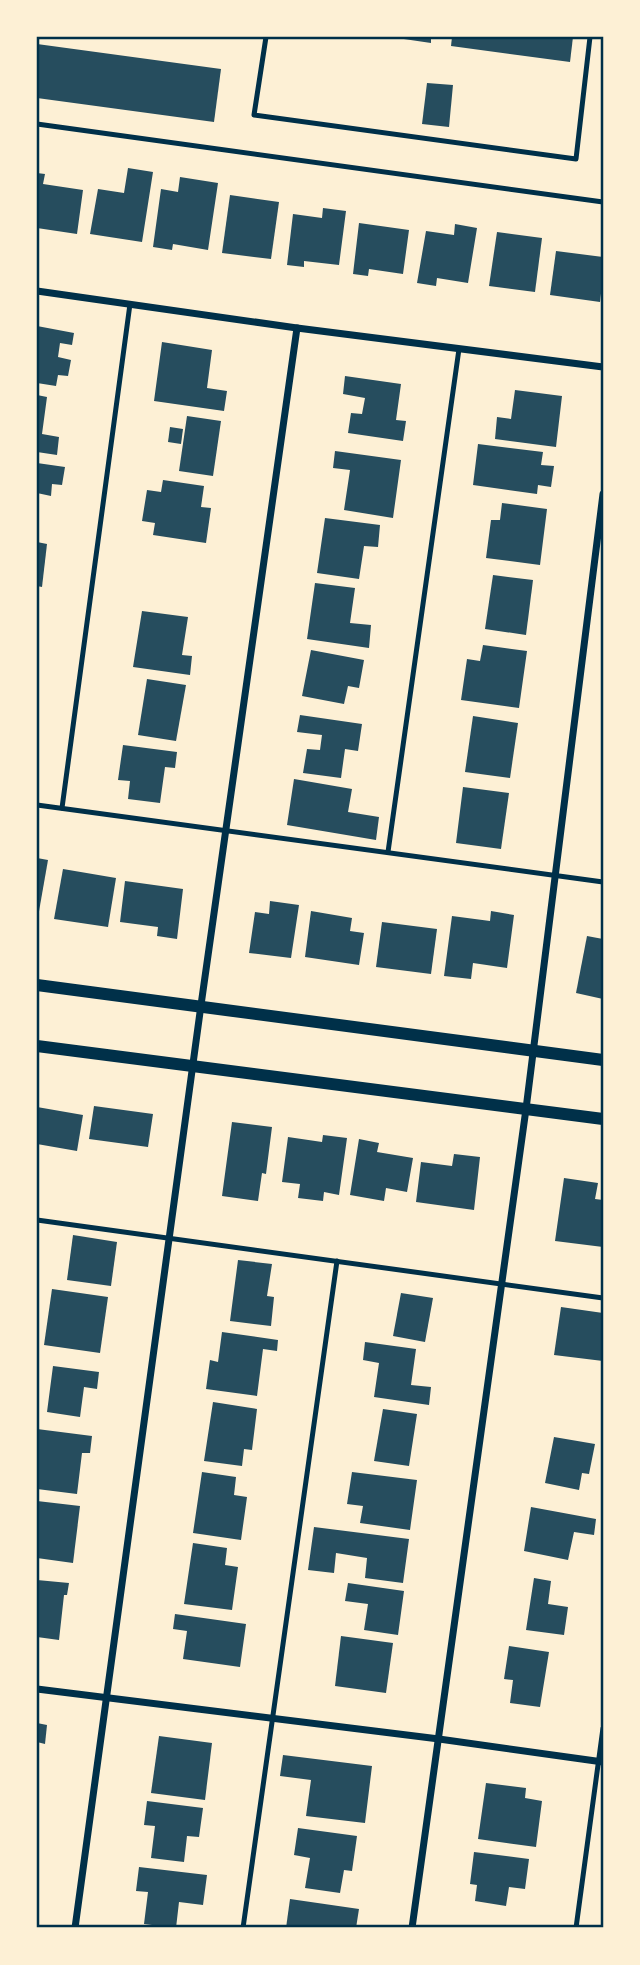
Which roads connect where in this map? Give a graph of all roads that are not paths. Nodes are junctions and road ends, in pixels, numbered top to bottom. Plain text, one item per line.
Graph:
1 (266, 37) edge
2 (590, 37) edge
3 (37, 124) edge
4 (603, 202) edge
5 (37, 291) edge
6 (130, 304) junction
7 (297, 328) junction
8 (459, 349) junction
9 (603, 367) edge
10 (603, 494) edge
11 (37, 805) edge
12 (62, 808) junction
13 (226, 830) junction
14 (388, 852) junction
15 (555, 875) junction
16 (603, 882) edge
17 (37, 985) edge
18 (201, 1005) junction
19 (37, 1046) edge
20 (533, 1051) junction
21 (603, 1060) edge
22 (192, 1068) junction
23 (526, 1109) junction
24 (603, 1119) edge
25 (37, 1220) edge
26 (169, 1238) junction
27 (337, 1261) junction
28 (501, 1284) junction
29 (603, 1298) edge
30 (37, 1689) edge
31 (106, 1699) junction
32 (272, 1719) junction
33 (603, 1728) edge
34 (439, 1739) junction
35 (601, 1762) edge
36 (75, 1928) edge
37 (243, 1928) edge
38 (412, 1928) edge
39 (576, 1928) edge

1 - 2 lane
3 - 4 lane
5 - 6 street
6 - 7 street
6 - 12 lane
7 - 8 street
7 - 13 street
8 - 9 street
8 - 14 lane
10 - 15 street
11 - 12 lane
12 - 13 lane
13 - 14 lane
13 - 18 street
14 - 15 lane
15 - 16 lane
15 - 20 street
17 - 18 street
18 - 20 street
18 - 22 street
19 - 22 street
20 - 21 street
20 - 23 street
22 - 23 street
22 - 26 street
23 - 24 street
23 - 28 street
25 - 26 lane
26 - 27 lane
26 - 31 street
27 - 28 lane
27 - 32 lane
28 - 29 lane
28 - 34 street
30 - 31 street
31 - 32 street
31 - 36 street
32 - 34 street
32 - 37 lane
33 - 35 lane
34 - 35 street
34 - 38 street
35 - 39 lane

